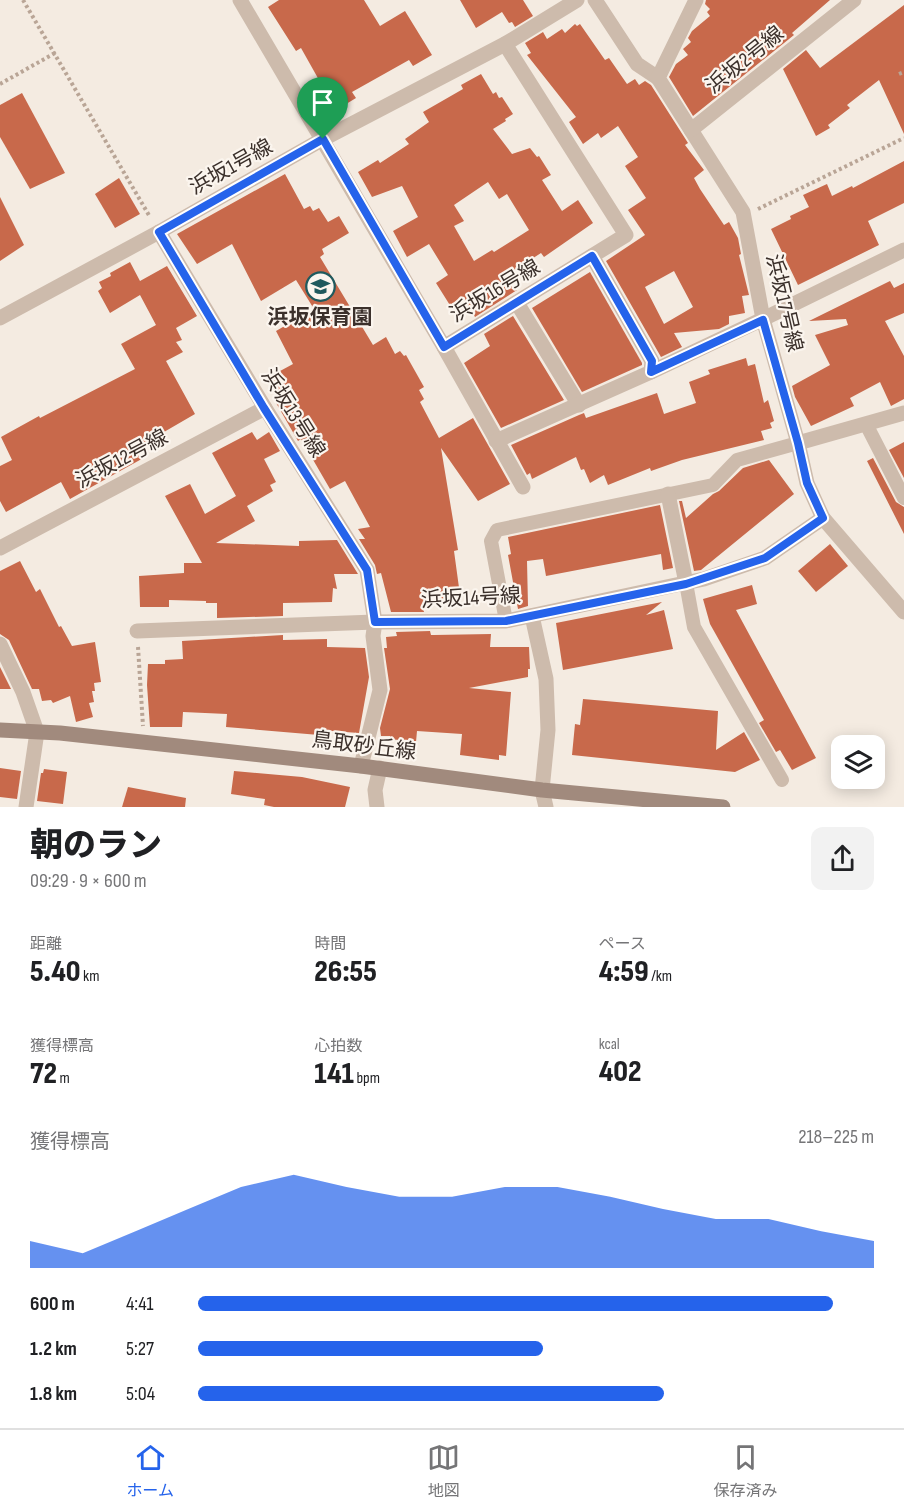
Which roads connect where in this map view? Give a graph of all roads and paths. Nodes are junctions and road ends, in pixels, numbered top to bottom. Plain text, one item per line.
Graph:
1 (23, 0) edge
2 (240, 0) edge
3 (577, 0) edge
4 (595, 0) edge
5 (696, 0) edge
6 (854, 0) edge
7 (505, 44) junction
8 (55, 53) junction
9 (658, 78) junction
10 (0, 84) edge
11 (691, 130) junction
12 (904, 138) edge
13 (323, 139) junction
14 (744, 216) junction
15 (159, 232) junction
16 (904, 250) edge
17 (592, 256) junction
18 (517, 303) junction
19 (0, 318) edge
20 (763, 320) junction
21 (444, 347) junction
22 (651, 372) junction
23 (579, 405) junction
24 (264, 408) junction
25 (904, 413) edge
26 (866, 424) junction
27 (496, 441) junction
28 (798, 443) junction
29 (523, 487) dead end
30 (668, 494) junction
31 (904, 498) edge
32 (823, 518) junction
33 (0, 548) edge
34 (686, 584) junction
35 (904, 612) edge
36 (532, 616) junction
37 (506, 621) junction
38 (375, 622) junction
39 (137, 631) joint
40 (0, 644) edge
41 (0, 730) edge
42 (37, 732) junction
43 (144, 742) junction
44 (361, 766) junction
45 (380, 768) junction
46 (782, 780) dead end
47 (542, 790) junction
48 (26, 807) edge
49 (377, 807) edge
50 (546, 807) edge
51 (723, 807) edge

1 - 8 path
2 - 13 street, 浜坂16号線
3 - 7 street, 浜坂1号線
4 - 9 street
5 - 9 street
6 - 11 street, 浜坂2号線
7 - 13 street, 浜坂1号線
7 - 17 street, 浜坂16号線
8 - 10 path
8 - 15 path
9 - 11 street, 浜坂17号線
11 - 14 street, 浜坂17号線
12 - 14 path
13 - 15 street, 浜坂1号線
13 - 21 street, 浜坂16号線
14 - 20 street, 浜坂17号線
15 - 19 street, 浜坂1号線
15 - 24 street, 浜坂13号線
16 - 20 street
17 - 18 street, 浜坂16号線
17 - 22 street
18 - 21 street, 浜坂16号線
18 - 23 street
20 - 22 street
20 - 28 street, 浜坂17号線
21 - 27 street
22 - 23 street
23 - 27 street
24 - 33 street, 浜坂12号線
24 - 38 street, 浜坂13号線
25 - 26 street
26 - 28 street
26 - 31 lane
27 - 29 street
28 - 30 lane
28 - 32 street, 浜坂17号線
30 - 34 street
30 - 37 lane
32 - 34 street, 浜坂14号線
32 - 35 street, 浜坂17号線
34 - 36 street, 浜坂14号線
34 - 46 lane
36 - 37 street, 浜坂14号線
36 - 47 street
37 - 38 street, 浜坂14号線
38 - 39 street, 浜坂14号線
38 - 44 street, 浜坂13号線
39 - 43 path
40 - 42 street
41 - 42 main road, 鳥取砂丘線
42 - 43 main road, 鳥取砂丘線
42 - 48 street
43 - 44 main road, 鳥取砂丘線
44 - 45 main road, 鳥取砂丘線
45 - 47 main road, 鳥取砂丘線
45 - 49 street
47 - 50 street
47 - 51 main road, 鳥取砂丘線

